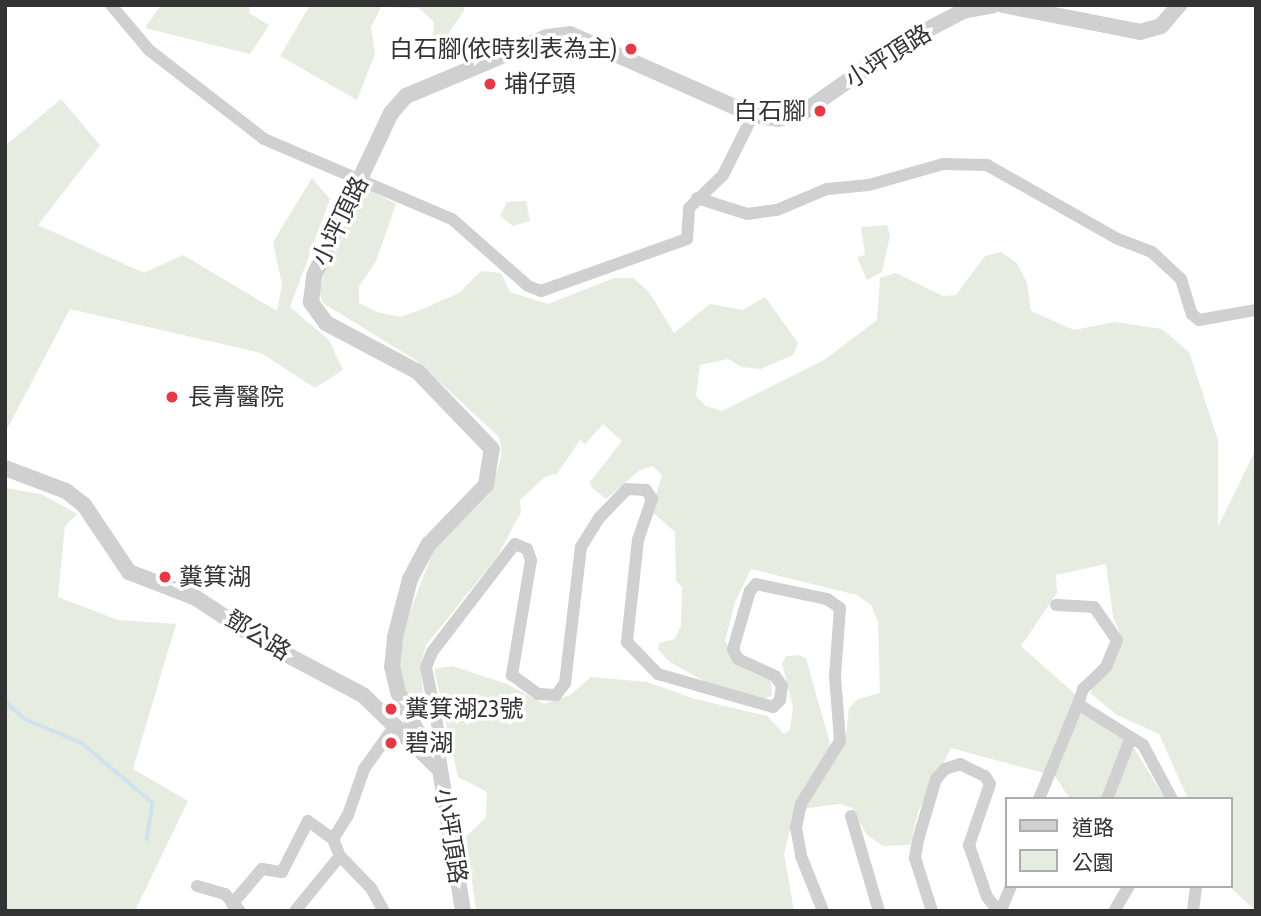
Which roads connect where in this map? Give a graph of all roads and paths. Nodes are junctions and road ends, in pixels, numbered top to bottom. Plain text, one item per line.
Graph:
1 (111, 5) edge
2 (993, 5) edge
3 (1003, 5) edge
4 (1179, 5) edge
5 (753, 116) junction
6 (360, 179) junction
7 (698, 198) junction
8 (1256, 310) edge
9 (5, 468) edge
10 (1056, 605) dead end
11 (1078, 704) junction
12 (394, 727) junction
13 (1131, 737) junction
14 (439, 763) junction
15 (1040, 797) edge
16 (1108, 797) edge
17 (1171, 797) edge
18 (851, 816) dead end
19 (332, 839) junction
20 (340, 856) junction
21 (197, 886) dead end
22 (1010, 888) edge
23 (1128, 888) edge
24 (1196, 888) edge
25 (236, 907) edge
26 (295, 911) edge
27 (384, 911) edge
28 (463, 911) edge
29 (823, 911) edge
30 (879, 911) edge
31 (932, 911) edge
32 (1114, 911) edge
33 (1193, 911) edge

1 - 6 street
2 - 5 street, 小坪頂路
3 - 4 street
5 - 6 street, 小坪頂路
5 - 7 street
6 - 7 street
6 - 14 street, 小坪頂路
7 - 8 street
9 - 12 street, 鄧公路
10 - 11 street
11 - 13 street
11 - 15 street
12 - 14 street, 鄧公路
12 - 19 street
13 - 16 street
13 - 17 street
14 - 28 street, 小坪頂路
14 - 29 street
18 - 30 street
19 - 20 street
19 - 25 street
20 - 26 street
20 - 27 street
21 - 25 street
22 - 31 street
23 - 32 street
24 - 33 street

